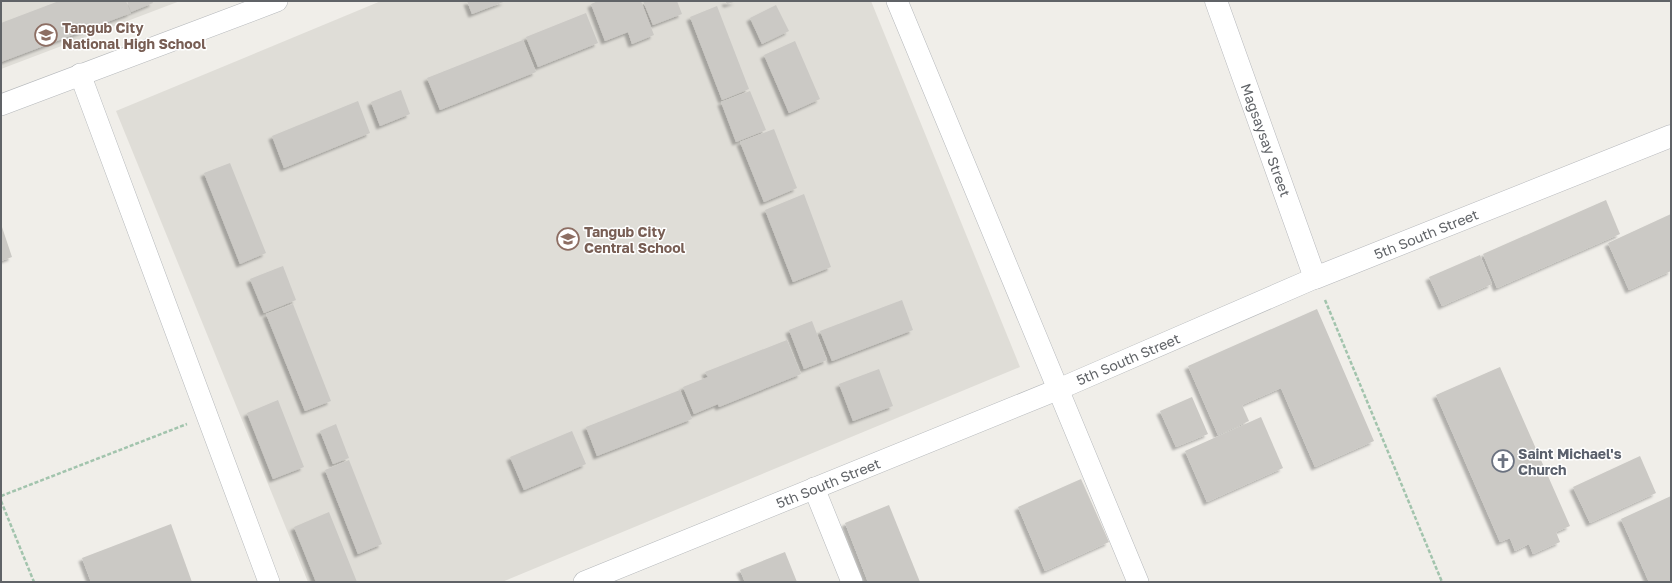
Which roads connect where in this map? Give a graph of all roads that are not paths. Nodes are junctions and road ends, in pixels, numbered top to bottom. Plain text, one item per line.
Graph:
1 (277, 1) edge
2 (897, 1) edge
3 (1216, 1) edge
4 (80, 74) junction
5 (1, 105) edge
6 (1671, 136) edge
7 (1316, 278) junction
8 (1059, 389) junction
9 (814, 488) junction
10 (269, 582) edge
11 (584, 582) edge
12 (852, 582) edge
13 (1138, 582) edge

1 - 4 street
2 - 8 street
3 - 7 street, Magsaysay Street
4 - 5 street
4 - 10 street
6 - 7 street, 5th South Street
7 - 8 street, 5th South Street
8 - 9 street, 5th South Street
8 - 13 street
9 - 11 street, 5th South Street
9 - 12 street

